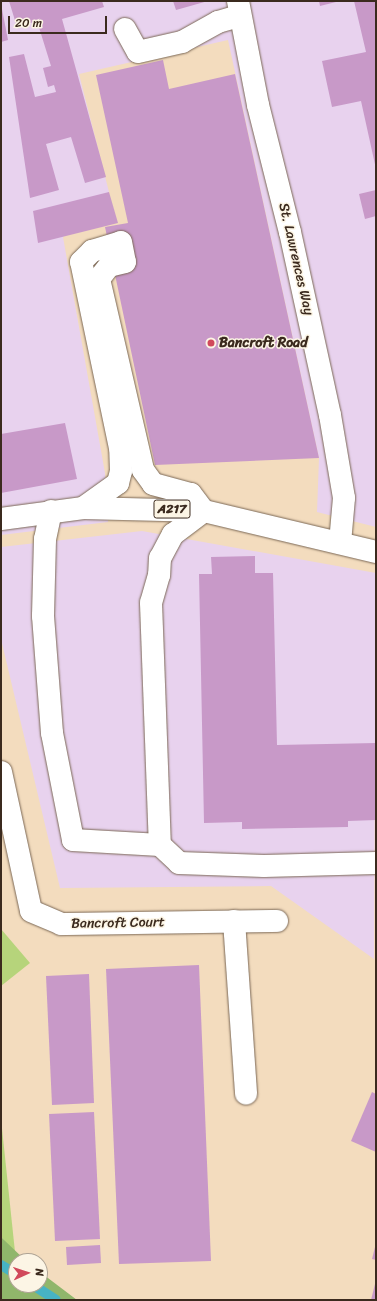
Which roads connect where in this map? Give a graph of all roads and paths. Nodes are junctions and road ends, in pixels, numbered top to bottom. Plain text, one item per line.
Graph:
1 (239, 9) edge
2 (125, 29) dead end
3 (83, 508) junction
4 (51, 511) junction
5 (204, 511) junction
6 (1, 519) edge
7 (340, 543) junction
8 (376, 552) edge
9 (1, 772) edge
10 (160, 845) junction
11 (376, 863) edge
12 (277, 921) dead end
13 (234, 922) junction
14 (246, 1094) dead end

1 - 2 street
1 - 7 street, St. Lawrences Way
3 - 4 street, A217
3 - 5 street, A217
3 - 5 street
4 - 6 street, A217
4 - 10 street
5 - 7 street, A217
5 - 10 street
7 - 8 street, A217
9 - 13 street, Bancroft Court
10 - 11 street
12 - 13 street, Bancroft Court
13 - 14 street

